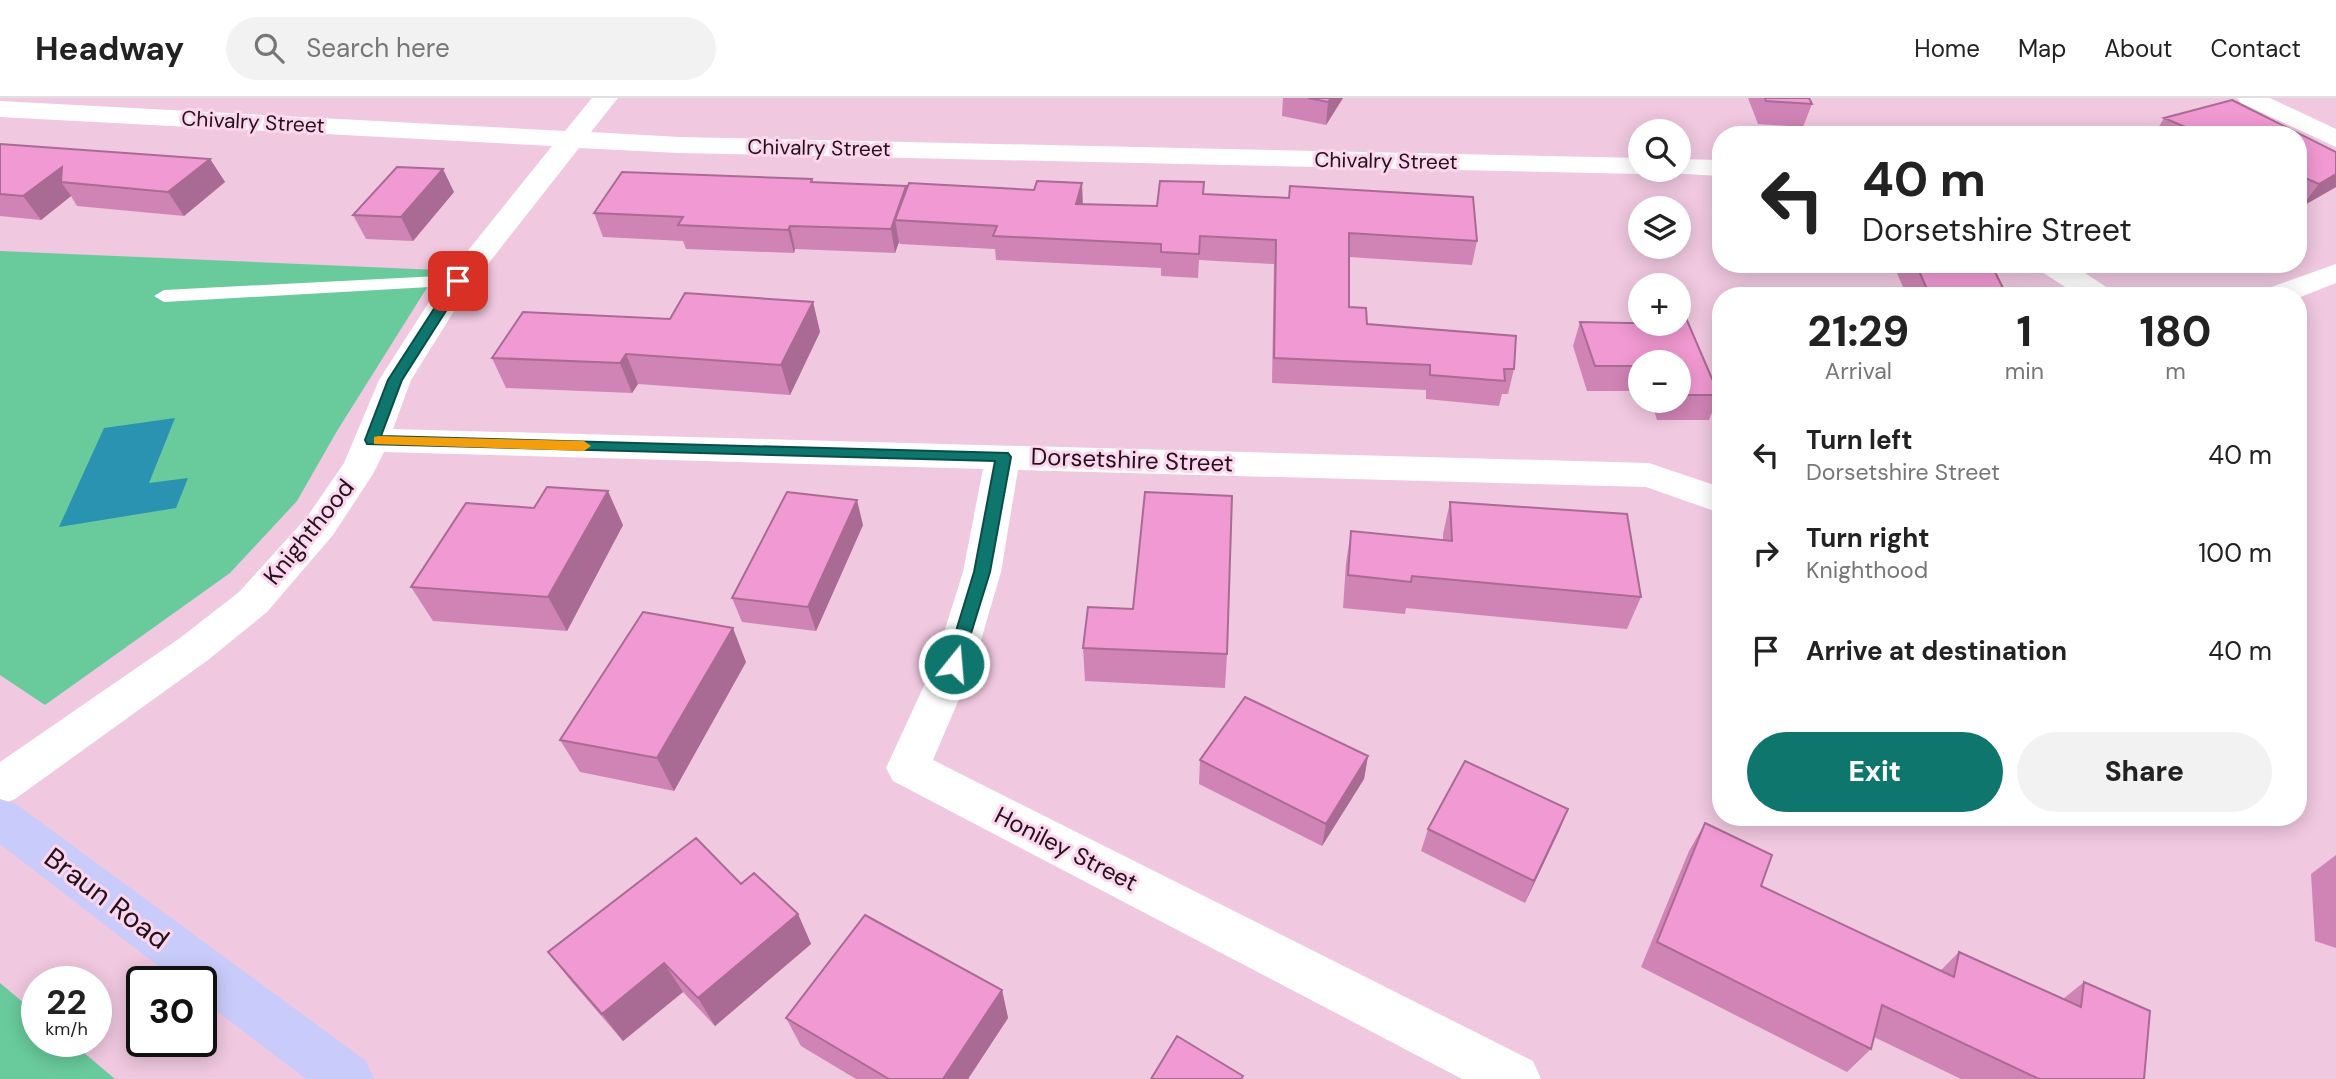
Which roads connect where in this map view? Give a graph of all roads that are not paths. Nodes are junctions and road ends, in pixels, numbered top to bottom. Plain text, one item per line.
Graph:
1 (605, 98) edge
2 (2250, 98) edge
3 (0, 108) edge
4 (2336, 139) edge
5 (570, 140) junction
6 (1628, 166) edge
7 (1691, 167) edge
8 (1712, 168) edge
9 (2336, 272) edge
10 (2064, 273) edge
11 (458, 281) junction
12 (2086, 287) edge
13 (2297, 287) edge
14 (164, 296) dead end
15 (372, 440) junction
16 (1003, 457) junction
17 (1712, 497) edge
18 (0, 786) edge
19 (0, 818) edge
20 (348, 1079) edge
21 (1515, 1079) edge

1 - 5 street, Knighthood
2 - 4 street
3 - 5 street, Chivalry Street
5 - 6 street, Chivalry Street
5 - 11 street, Knighthood
7 - 8 street
9 - 13 street
10 - 12 street
11 - 14 lane
11 - 15 street, Knighthood
15 - 16 street, Dorsetshire Street
15 - 18 street, Knighthood
16 - 17 street, Dorsetshire Street
16 - 21 street, Honiley Street
19 - 20 main road, Braun Road

